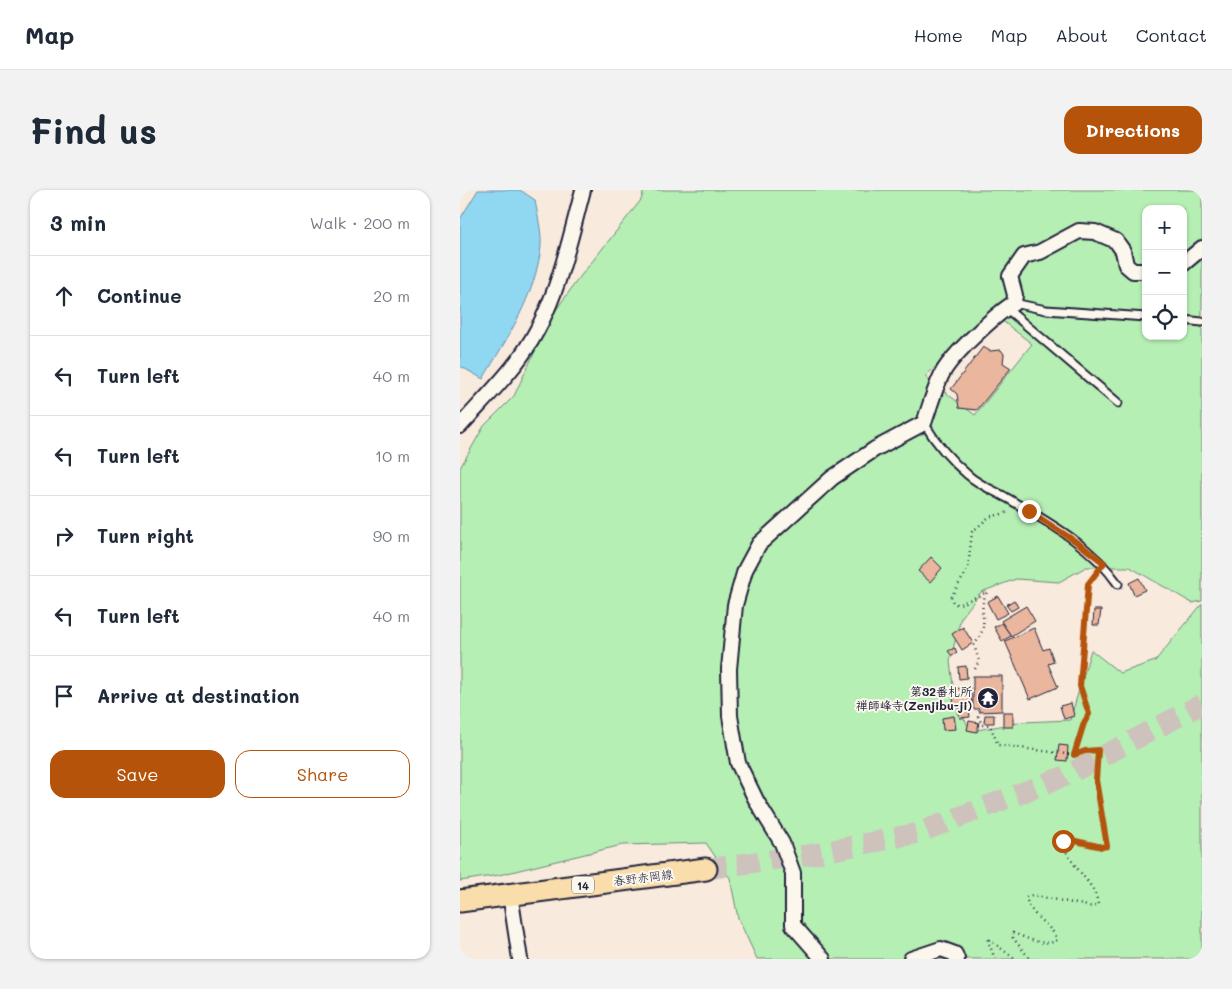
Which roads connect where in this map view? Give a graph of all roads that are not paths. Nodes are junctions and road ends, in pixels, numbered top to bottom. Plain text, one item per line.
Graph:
1 (583, 190) edge
2 (1202, 248) edge
3 (1187, 261) edge
4 (1142, 271) edge
5 (1010, 305) junction
6 (1142, 317) edge
7 (1187, 320) edge
8 (1202, 322) edge
9 (1118, 404) dead end
10 (924, 422) junction
11 (460, 426) edge
12 (1118, 584) dead end
13 (706, 869) tunnel mouth
14 (510, 894) junction
15 (460, 901) edge
16 (520, 959) edge
17 (823, 959) edge
18 (911, 959) edge
19 (957, 959) edge

1 - 11 street
2 - 3 street
4 - 5 street
5 - 6 lane
5 - 9 lane
5 - 10 street
7 - 8 lane
10 - 12 lane
10 - 17 street
13 - 14 main road, 春野赤岡線 / 14
14 - 15 main road, 春野赤岡線 / 14
14 - 16 street
18 - 19 street

